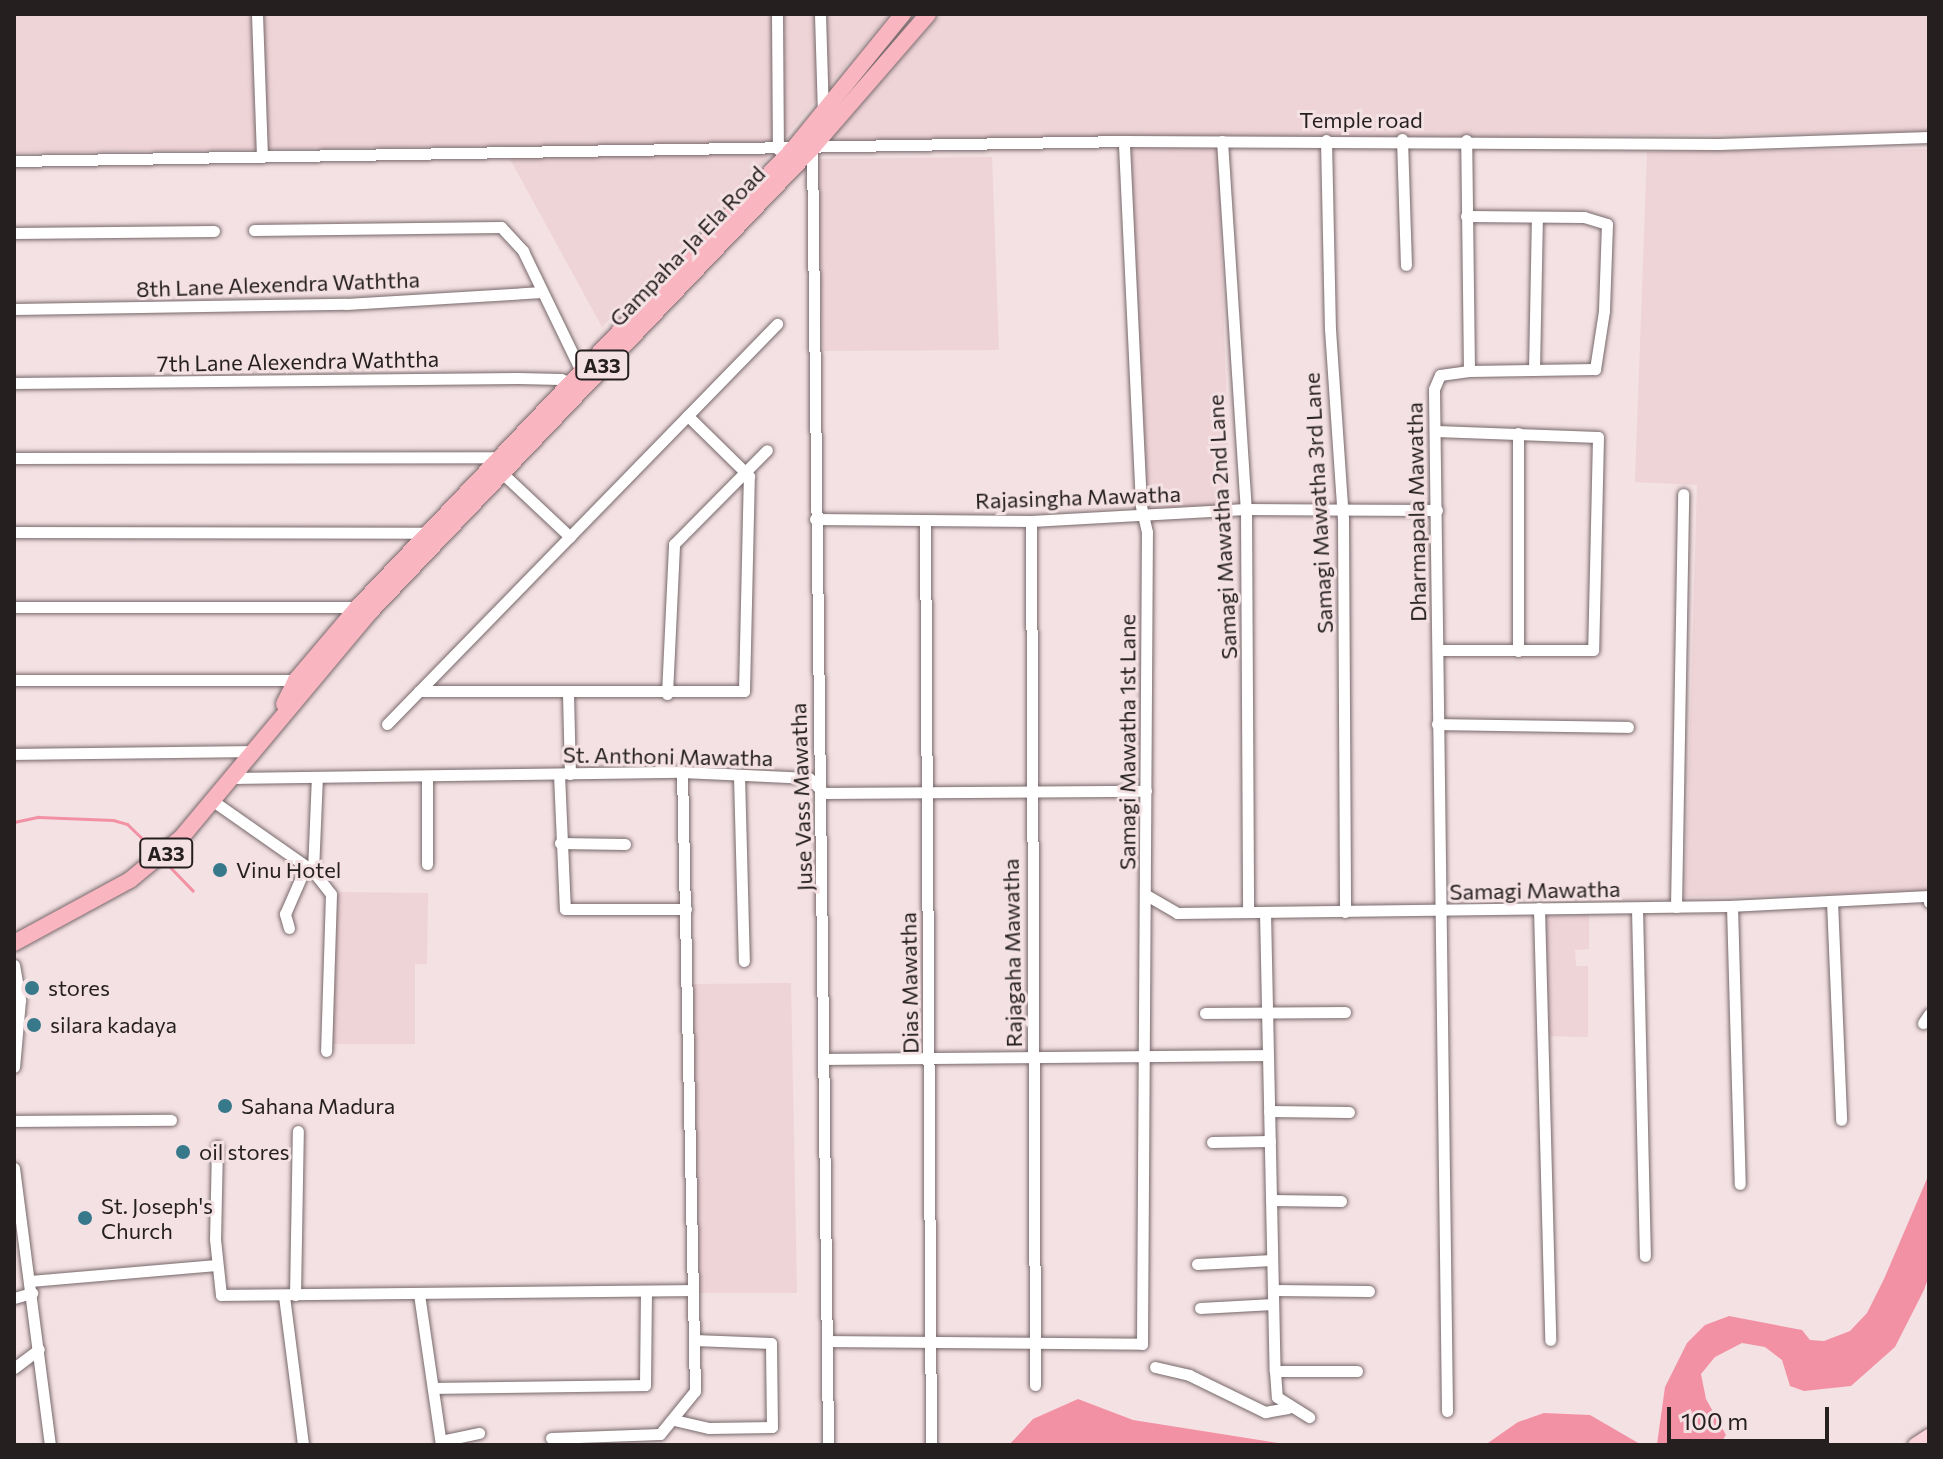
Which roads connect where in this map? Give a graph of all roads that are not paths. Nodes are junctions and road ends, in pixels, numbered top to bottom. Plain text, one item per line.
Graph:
1 (257, 14) edge
2 (777, 14) edge
3 (820, 14) edge
4 (903, 14) edge
5 (928, 14) edge
6 (823, 113) junction
7 (1929, 137) edge
8 (1402, 139) junction
9 (1326, 140) junction
10 (1466, 140) junction
11 (1124, 141) junction
12 (1222, 141) junction
13 (786, 148) junction
14 (812, 148) junction
15 (262, 157) junction
16 (14, 161) edge
17 (1466, 216) junction
18 (1537, 219) junction
19 (254, 230) dead end
20 (214, 231) dead end
21 (14, 233) edge
22 (1406, 265) dead end
23 (542, 292) junction
24 (14, 309) edge
25 (777, 324) dead end
26 (1534, 370) junction
27 (1469, 371) junction
28 (579, 380) junction
29 (14, 383) edge
30 (688, 416) junction
31 (1436, 431) junction
32 (1518, 433) junction
33 (767, 450) dead end
34 (14, 458) edge
35 (499, 464) junction
36 (747, 469) junction
37 (1683, 494) dead end
38 (1343, 508) junction
39 (1246, 509) junction
40 (1437, 510) junction
41 (1145, 517) junction
42 (815, 519) junction
43 (925, 520) junction
44 (1031, 521) junction
45 (14, 532) edge
46 (433, 535) junction
47 (570, 537) junction
48 (14, 607) edge
49 (358, 607) junction
50 (1439, 650) junction
51 (1518, 651) junction
52 (14, 680) edge
53 (296, 680) junction
54 (419, 691) junction
55 (568, 694) junction
56 (667, 694) junction
57 (277, 716) junction
58 (387, 724) dead end
59 (1437, 724) junction
60 (1628, 727) dead end
61 (251, 751) junction
62 (14, 754) edge
63 (682, 772) junction
64 (564, 774) junction
65 (739, 775) junction
66 (317, 777) junction
67 (427, 777) junction
68 (231, 778) junction
69 (924, 791) junction
70 (1146, 791) junction
71 (823, 793) junction
72 (1029, 794) junction
73 (213, 801) junction
74 (560, 843) junction
75 (625, 844) dead end
76 (427, 864) dead end
77 (309, 868) junction
78 (1148, 896) junction
79 (1929, 896) edge
80 (1832, 901) junction
81 (1929, 902) edge
82 (1732, 906) junction
83 (1676, 907) junction
84 (1539, 908) junction
85 (1637, 908) junction
86 (686, 909) junction
87 (1248, 911) junction
88 (1265, 912) junction
89 (1345, 912) junction
90 (1442, 912) junction
91 (289, 928) dead end
92 (14, 943) edge
93 (744, 961) dead end
94 (14, 965) edge
95 (1345, 1012) dead end
96 (1205, 1013) dead end
97 (1266, 1015) junction
98 (326, 1051) dead end
99 (1268, 1055) junction
100 (1035, 1058) junction
101 (1142, 1058) junction
102 (824, 1059) junction
103 (931, 1061) junction
104 (14, 1067) edge
105 (1269, 1111) junction
106 (1349, 1112) dead end
107 (171, 1120) dead end
108 (1841, 1120) dead end
109 (14, 1121) edge
110 (298, 1131) dead end
111 (1270, 1141) junction
112 (1212, 1142) dead end
113 (217, 1146) dead end
114 (14, 1173) edge
115 (1740, 1184) dead end
116 (1271, 1200) junction
117 (1341, 1201) dead end
118 (18, 1220) edge
119 (1645, 1256) dead end
120 (1272, 1260) junction
121 (1197, 1264) dead end
122 (216, 1265) junction
123 (31, 1287) junction
124 (693, 1290) junction
125 (1273, 1290) junction
126 (1369, 1291) dead end
127 (646, 1292) junction
128 (419, 1294) junction
129 (289, 1296) junction
130 (14, 1298) edge
131 (1273, 1304) junction
132 (1200, 1308) dead end
133 (694, 1340) junction
134 (1550, 1340) dead end
135 (827, 1341) junction
136 (933, 1342) junction
137 (1035, 1342) junction
138 (39, 1349) junction
139 (1155, 1367) dead end
140 (14, 1368) edge
141 (1275, 1371) junction
142 (1357, 1371) dead end
143 (1035, 1385) dead end
144 (434, 1388) junction
145 (1288, 1408) junction
146 (1447, 1411) dead end
147 (1309, 1417) dead end
148 (670, 1425) junction
149 (479, 1433) dead end
150 (1929, 1436) edge
151 (551, 1438) dead end
152 (617, 1440) edge
153 (441, 1443) edge
154 (50, 1445) edge
155 (303, 1445) edge
156 (668, 1445) edge
157 (828, 1445) edge
158 (931, 1445) edge
159 (1915, 1445) edge

1 - 15 street
2 - 13 street
3 - 6 street
4 - 6 highway, Gampaha-Ja Ela Road / A33
5 - 14 highway, Gampaha-Ja Ela Road / A33
6 - 13 highway, Gampaha-Ja Ela Road / A33
7 - 10 street, Temple road
8 - 9 street, Temple road
8 - 10 street, Temple road
8 - 22 street
9 - 12 street, Temple road
9 - 38 street, Samagi Mawatha 3rd Lane
10 - 17 street
11 - 12 street, Temple road
11 - 14 street, Temple road
11 - 41 street, Samagi Mawatha 1st Lane
12 - 39 street, Samagi Mawatha 2nd Lane
13 - 14 street, Temple road
13 - 15 street, Temple road
13 - 28 highway, Gampaha-Ja Ela Road / A33
14 - 28 highway, Gampaha-Ja Ela Road / A33
14 - 42 street, Juse Vass Mawatha
15 - 16 street, Temple road
17 - 18 street
17 - 27 street
18 - 26 street
18 - 26 street
19 - 23 street
20 - 21 street
23 - 24 street, 8th Lane Alexendra Waththa
23 - 28 street
25 - 30 street
26 - 27 street
27 - 31 street, Dharmapala Mawatha
28 - 29 street, 7th Lane Alexendra Waththa
28 - 35 highway, Gampaha-Ja Ela Road / A33
30 - 36 street
30 - 47 street
31 - 32 street
31 - 40 street, Dharmapala Mawatha
32 - 51 street
32 - 51 street
33 - 36 street
34 - 35 street
35 - 46 highway, Gampaha-Ja Ela Road / A33
35 - 47 street
36 - 56 street
36 - 56 street
37 - 83 street
38 - 39 street, Rajasingha Mawatha
38 - 40 street, Rajasingha Mawatha
38 - 89 street, Samagi Mawatha 3rd Lane
39 - 41 street, Rajasingha Mawatha
39 - 87 street, Samagi Mawatha 2nd Lane
40 - 50 street, Dharmapala Mawatha
41 - 44 street, Rajasingha Mawatha
41 - 70 street, Samagi Mawatha 1st Lane
42 - 43 street, Rajasingha Mawatha
42 - 71 street, Juse Vass Mawatha
43 - 44 street, Rajasingha Mawatha
43 - 69 street, Dias Mawatha
44 - 72 street, Rajagaha Mawatha
45 - 46 street
46 - 49 highway, Gampaha-Ja Ela Road / A33
46 - 57 highway, Gampaha-Ja Ela Road / A33
47 - 54 street
48 - 49 street
49 - 53 highway, Gampaha-Ja Ela Road / A33
50 - 51 street
50 - 59 street, Dharmapala Mawatha
52 - 53 street
53 - 57 highway, Gampaha-Ja Ela Road / A33
54 - 55 street
54 - 58 street
55 - 56 street
55 - 64 street
57 - 61 highway, Gampaha-Ja Ela Road / A33
59 - 60 street
59 - 90 street, Dharmapala Mawatha
61 - 62 street
61 - 68 highway, Gampaha-Ja Ela Road / A33
63 - 64 street, St. Anthoni Mawatha
63 - 65 street, St. Anthoni Mawatha
63 - 86 street
64 - 67 street, St. Anthoni Mawatha
64 - 74 street
65 - 71 street, St. Anthoni Mawatha
65 - 93 street
66 - 67 street, St. Anthoni Mawatha
66 - 68 street, St. Anthoni Mawatha
66 - 77 street
67 - 76 street
68 - 73 highway, Gampaha-Ja Ela Road / A33
69 - 71 street, St. Anthoni Mawatha
69 - 72 street, St. Anthoni Mawatha
69 - 103 street, Dias Mawatha
70 - 72 street, St. Anthoni Mawatha
70 - 78 street, Samagi Mawatha 1st Lane
71 - 102 street, Juse Vass Mawatha
72 - 100 street, Rajagaha Mawatha
73 - 77 street
73 - 92 highway, Gampaha-Ja Ela Road / A33
74 - 75 street
74 - 86 street
77 - 91 street
77 - 98 street
78 - 87 street, Samagi Mawatha
78 - 101 street, Samagi Mawatha 1st Lane
79 - 80 street, Samagi Mawatha
79 - 81 street
80 - 82 street, Samagi Mawatha
80 - 108 street
82 - 83 street, Samagi Mawatha
82 - 115 street
83 - 85 street, Samagi Mawatha
84 - 85 street, Samagi Mawatha
84 - 90 street, Samagi Mawatha
84 - 134 street
85 - 119 street
86 - 124 street
87 - 88 street, Samagi Mawatha
88 - 89 street, Samagi Mawatha
88 - 97 street
89 - 90 street, Samagi Mawatha
90 - 146 street, Dharmapala Mawatha
94 - 104 street
95 - 97 street
96 - 97 street
97 - 99 street
99 - 101 street
99 - 105 street
100 - 101 street
100 - 103 street
100 - 137 street, Rajagaha Mawatha
101 - 137 street, Samagi Mawatha 1st Lane
102 - 103 street
102 - 135 street, Juse Vass Mawatha
103 - 136 street, Dias Mawatha
105 - 106 street
105 - 111 street
107 - 109 street
110 - 129 street
111 - 112 street
111 - 116 street
113 - 122 street
114 - 118 street
116 - 117 street
116 - 120 street
118 - 123 street
120 - 121 street
120 - 125 street
122 - 123 street
122 - 129 street
123 - 130 street
123 - 138 street
124 - 127 street
124 - 133 street
125 - 126 street
125 - 131 street
127 - 128 street
127 - 144 street
128 - 129 street
128 - 144 street
129 - 155 street
131 - 132 street
131 - 141 street
133 - 148 street
133 - 148 street
135 - 136 street
135 - 157 street, Juse Vass Mawatha
136 - 137 street
136 - 158 street, Dias Mawatha
137 - 143 street, Rajagaha Mawatha
138 - 140 street
138 - 154 street
139 - 145 street
141 - 142 street
141 - 145 street
144 - 153 street
145 - 147 street
148 - 152 street
148 - 156 street
149 - 153 street
150 - 159 main road
151 - 152 street

